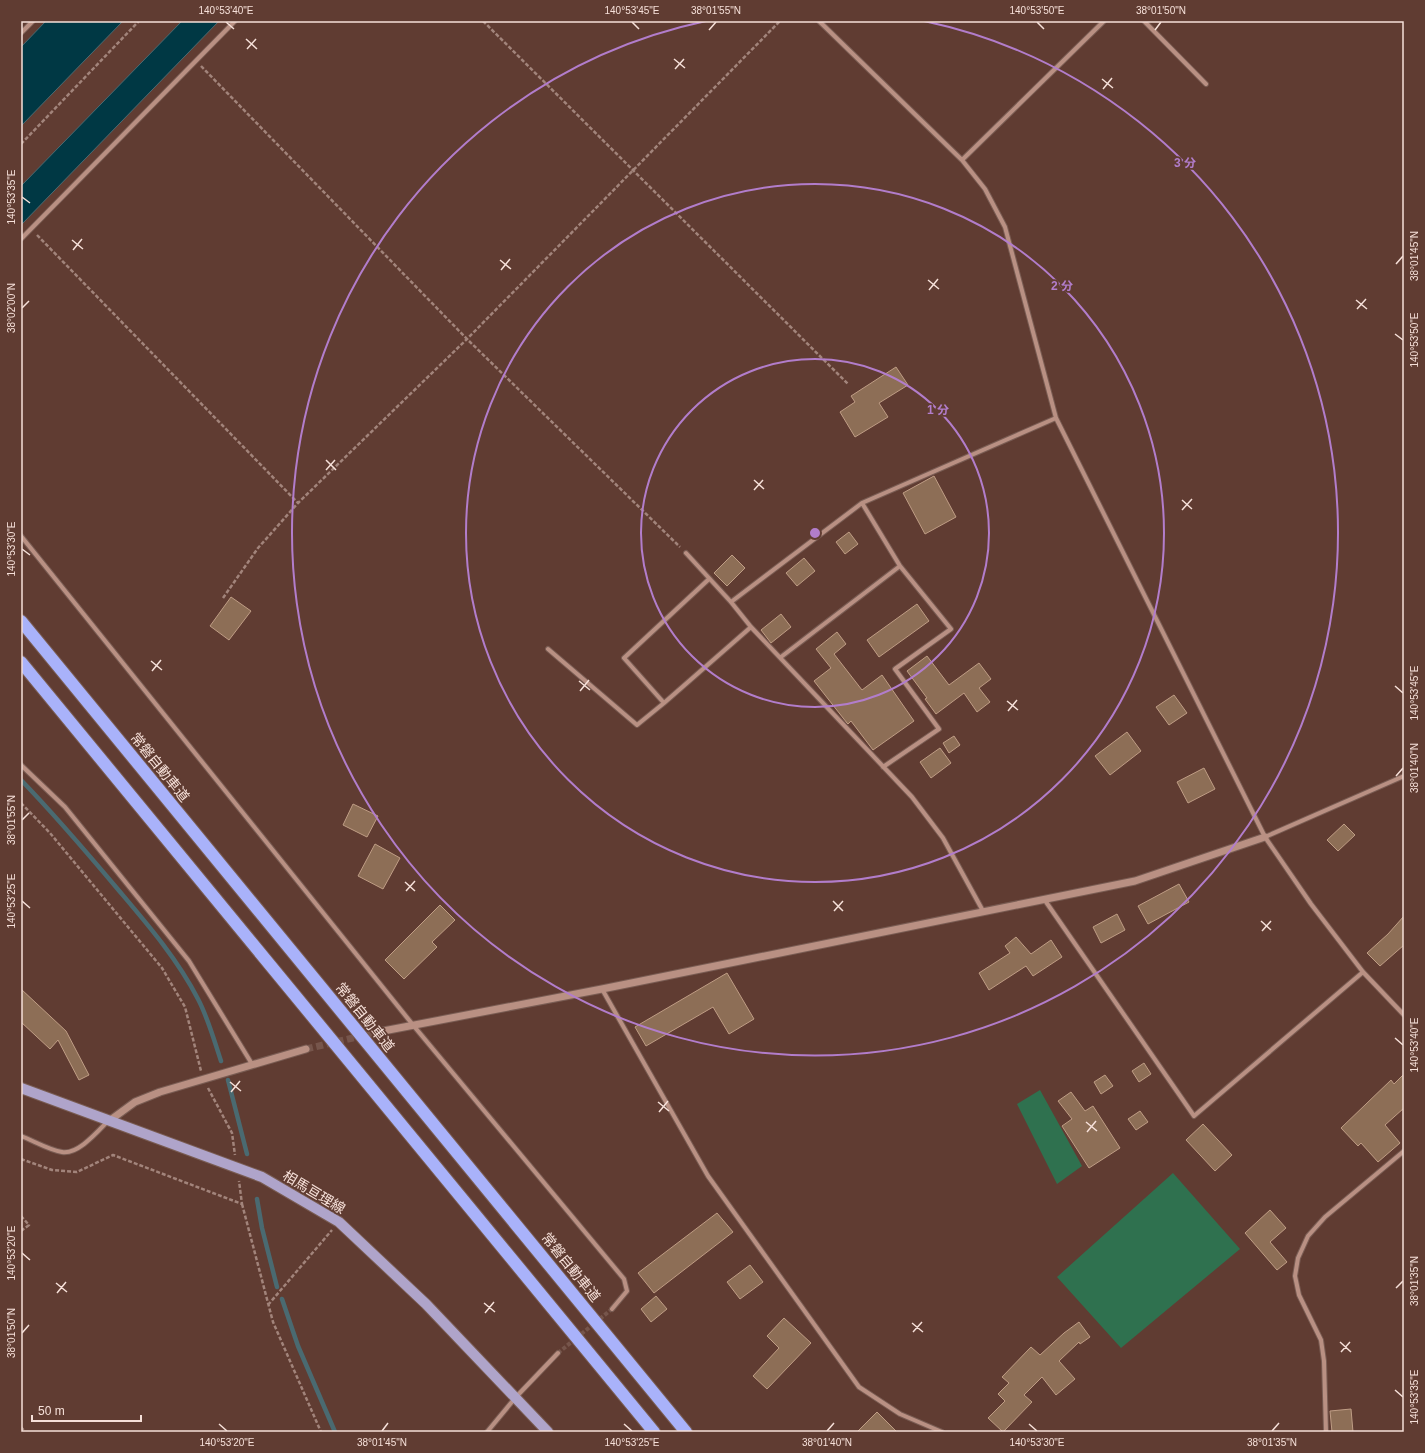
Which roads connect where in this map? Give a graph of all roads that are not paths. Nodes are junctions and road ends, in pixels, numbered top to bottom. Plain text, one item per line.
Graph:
1 (33, 21) edge
2 (235, 21) edge
3 (820, 21) edge
4 (1104, 21) edge
5 (1144, 21) edge
6 (21, 33) edge
7 (1206, 84) dead end
8 (962, 160) junction
9 (21, 239) edge
10 (1056, 418) junction
11 (862, 503) junction
12 (21, 536) edge
13 (686, 553) road end
14 (900, 566) junction
15 (709, 580) junction
16 (731, 602) junction
17 (21, 621) edge
18 (751, 627) junction
19 (548, 649) dead end
20 (781, 657) junction
21 (21, 662) edge
22 (664, 703) junction
23 (21, 765) edge
24 (883, 767) junction
25 (1404, 776) edge
26 (1265, 837) junction
27 (1044, 899) junction
28 (983, 911) junction
29 (1363, 972) junction
30 (602, 989) junction
31 (1404, 1015) edge
32 (413, 1025) junction
33 (378, 1032) tunnel mouth
34 (306, 1049) tunnel mouth
35 (252, 1064) junction
36 (21, 1088) edge
37 (109, 1121) junction
38 (21, 1136) edge
39 (1404, 1151) edge
40 (612, 1309) tunnel mouth
41 (558, 1353) tunnel mouth
42 (516, 1397) junction
43 (487, 1432) edge
44 (548, 1432) edge
45 (654, 1432) edge
46 (686, 1432) edge
47 (942, 1432) edge
48 (1326, 1432) edge

1 - 6 street
2 - 9 street
3 - 8 street
4 - 8 street
5 - 7 street
8 - 10 street
10 - 11 street
10 - 26 street
11 - 14 street
11 - 16 street
12 - 32 street
13 - 15 street
14 - 20 street
14 - 24 street
15 - 16 street
15 - 22 street
16 - 18 street
17 - 46 highway, 常磐自動車道
18 - 20 street
18 - 22 street
19 - 22 street
20 - 24 street
21 - 45 highway
23 - 35 street
24 - 28 street
25 - 26 street
26 - 27 street
26 - 29 street
27 - 28 street
27 - 29 street
28 - 30 street
29 - 31 street
30 - 32 street
30 - 47 street
32 - 33 street
32 - 40 street
34 - 35 street
35 - 37 street
36 - 37 main road, 相馬亘理線
37 - 38 street
37 - 42 main road, 相馬亘理線
39 - 48 street
41 - 42 street
42 - 43 street
42 - 44 main road, 相馬亘理線

